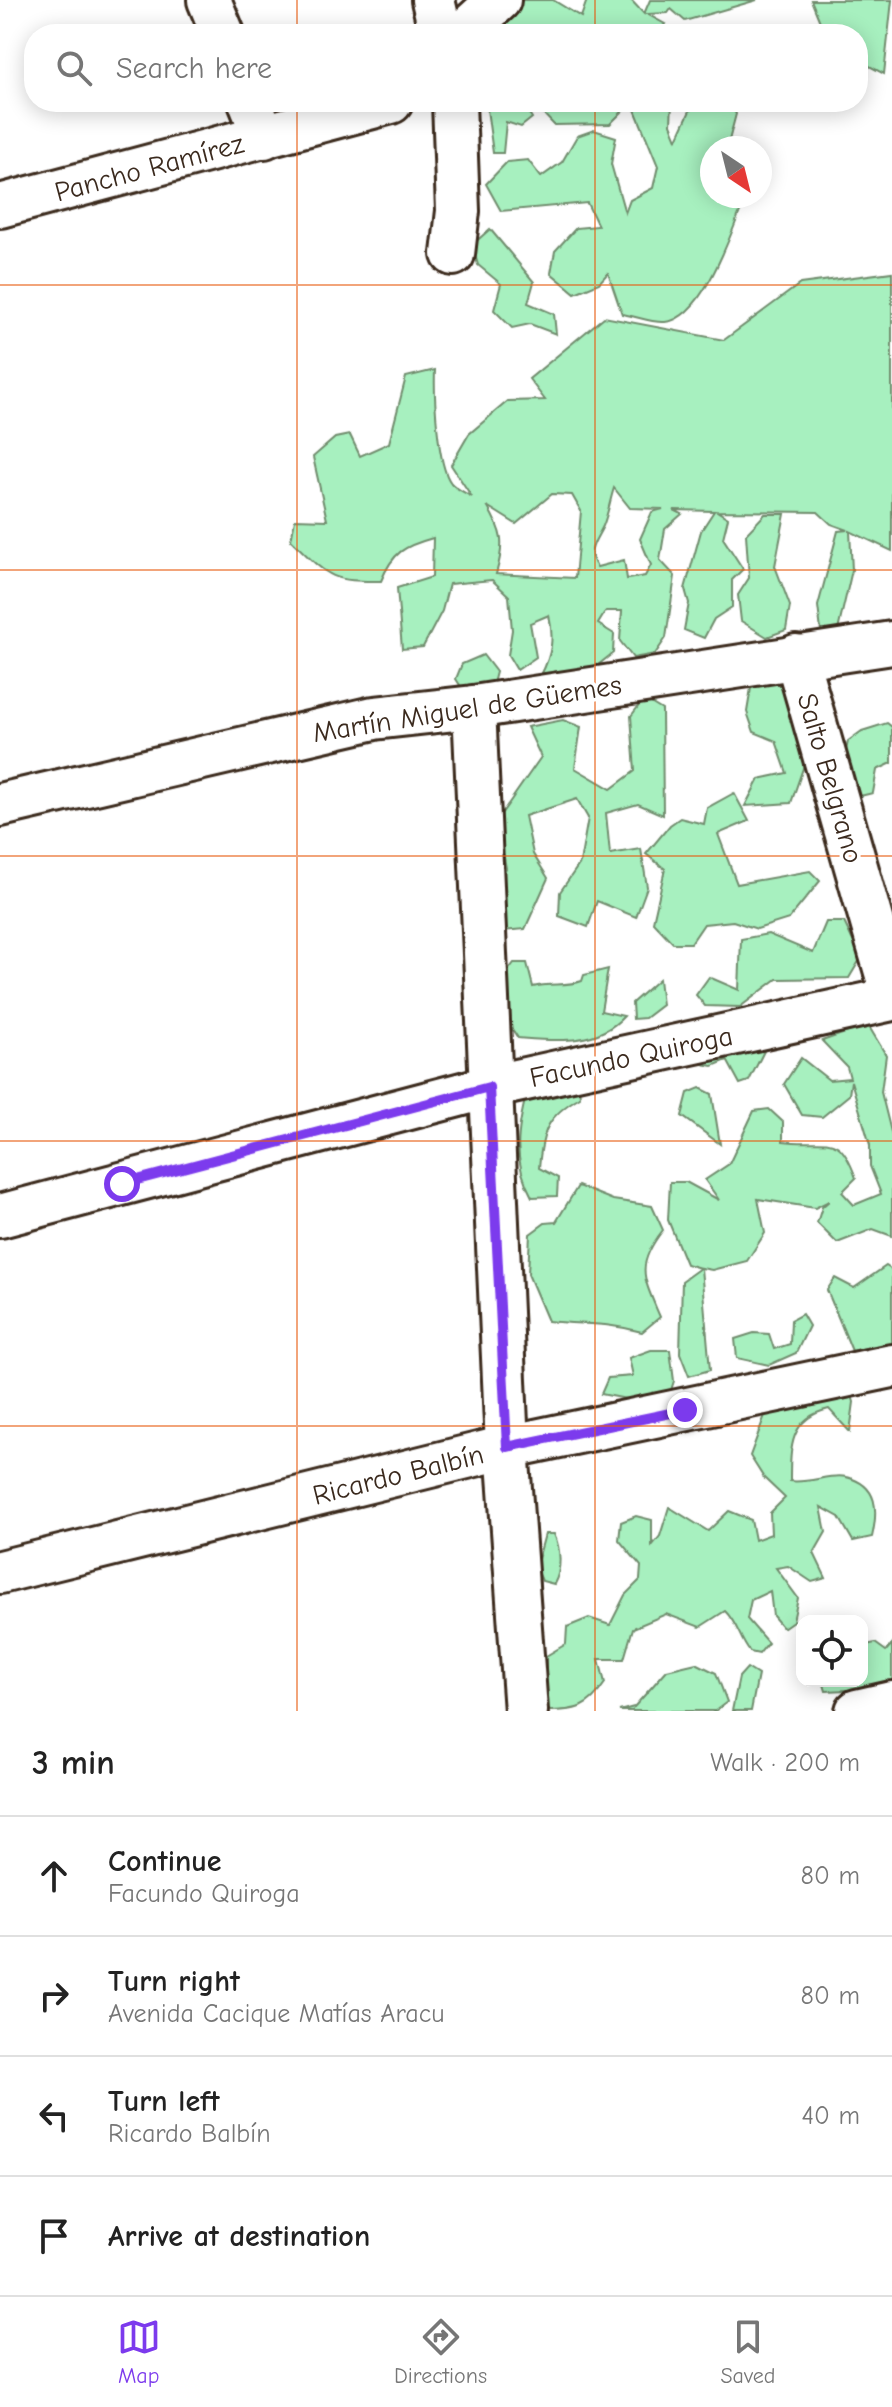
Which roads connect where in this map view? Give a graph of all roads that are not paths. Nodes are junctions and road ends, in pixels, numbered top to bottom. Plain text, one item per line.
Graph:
1 (209, 0) edge
2 (433, 0) edge
3 (499, 0) edge
4 (219, 24) edge
5 (439, 24) edge
6 (473, 24) edge
7 (312, 112) edge
8 (454, 112) edge
9 (257, 119) edge
10 (0, 206) edge
11 (453, 254) dead end
12 (892, 643) edge
13 (796, 656) junction
14 (474, 707) junction
15 (0, 805) edge
16 (892, 993) edge
17 (892, 999) edge
18 (489, 1087) junction
19 (0, 1216) edge
20 (892, 1366) edge
21 (507, 1447) junction
22 (0, 1572) edge
23 (892, 1703) edge
24 (526, 1711) edge
25 (857, 1711) edge

1 - 4 street
2 - 5 street
3 - 6 street
7 - 9 street, Pancho Ramírez
8 - 11 street
9 - 10 street, Pancho Ramírez
12 - 13 street, Martín Miguel de Güemes
13 - 14 street, Martín Miguel de Güemes
13 - 16 street, Salto Belgrano
14 - 15 street, Martín Miguel de Güemes
14 - 18 street
17 - 18 street, Facundo Quiroga
18 - 19 street, Facundo Quiroga
18 - 21 street
20 - 21 street, Ricardo Balbín
21 - 22 street, Ricardo Balbín
21 - 24 street
23 - 25 street

